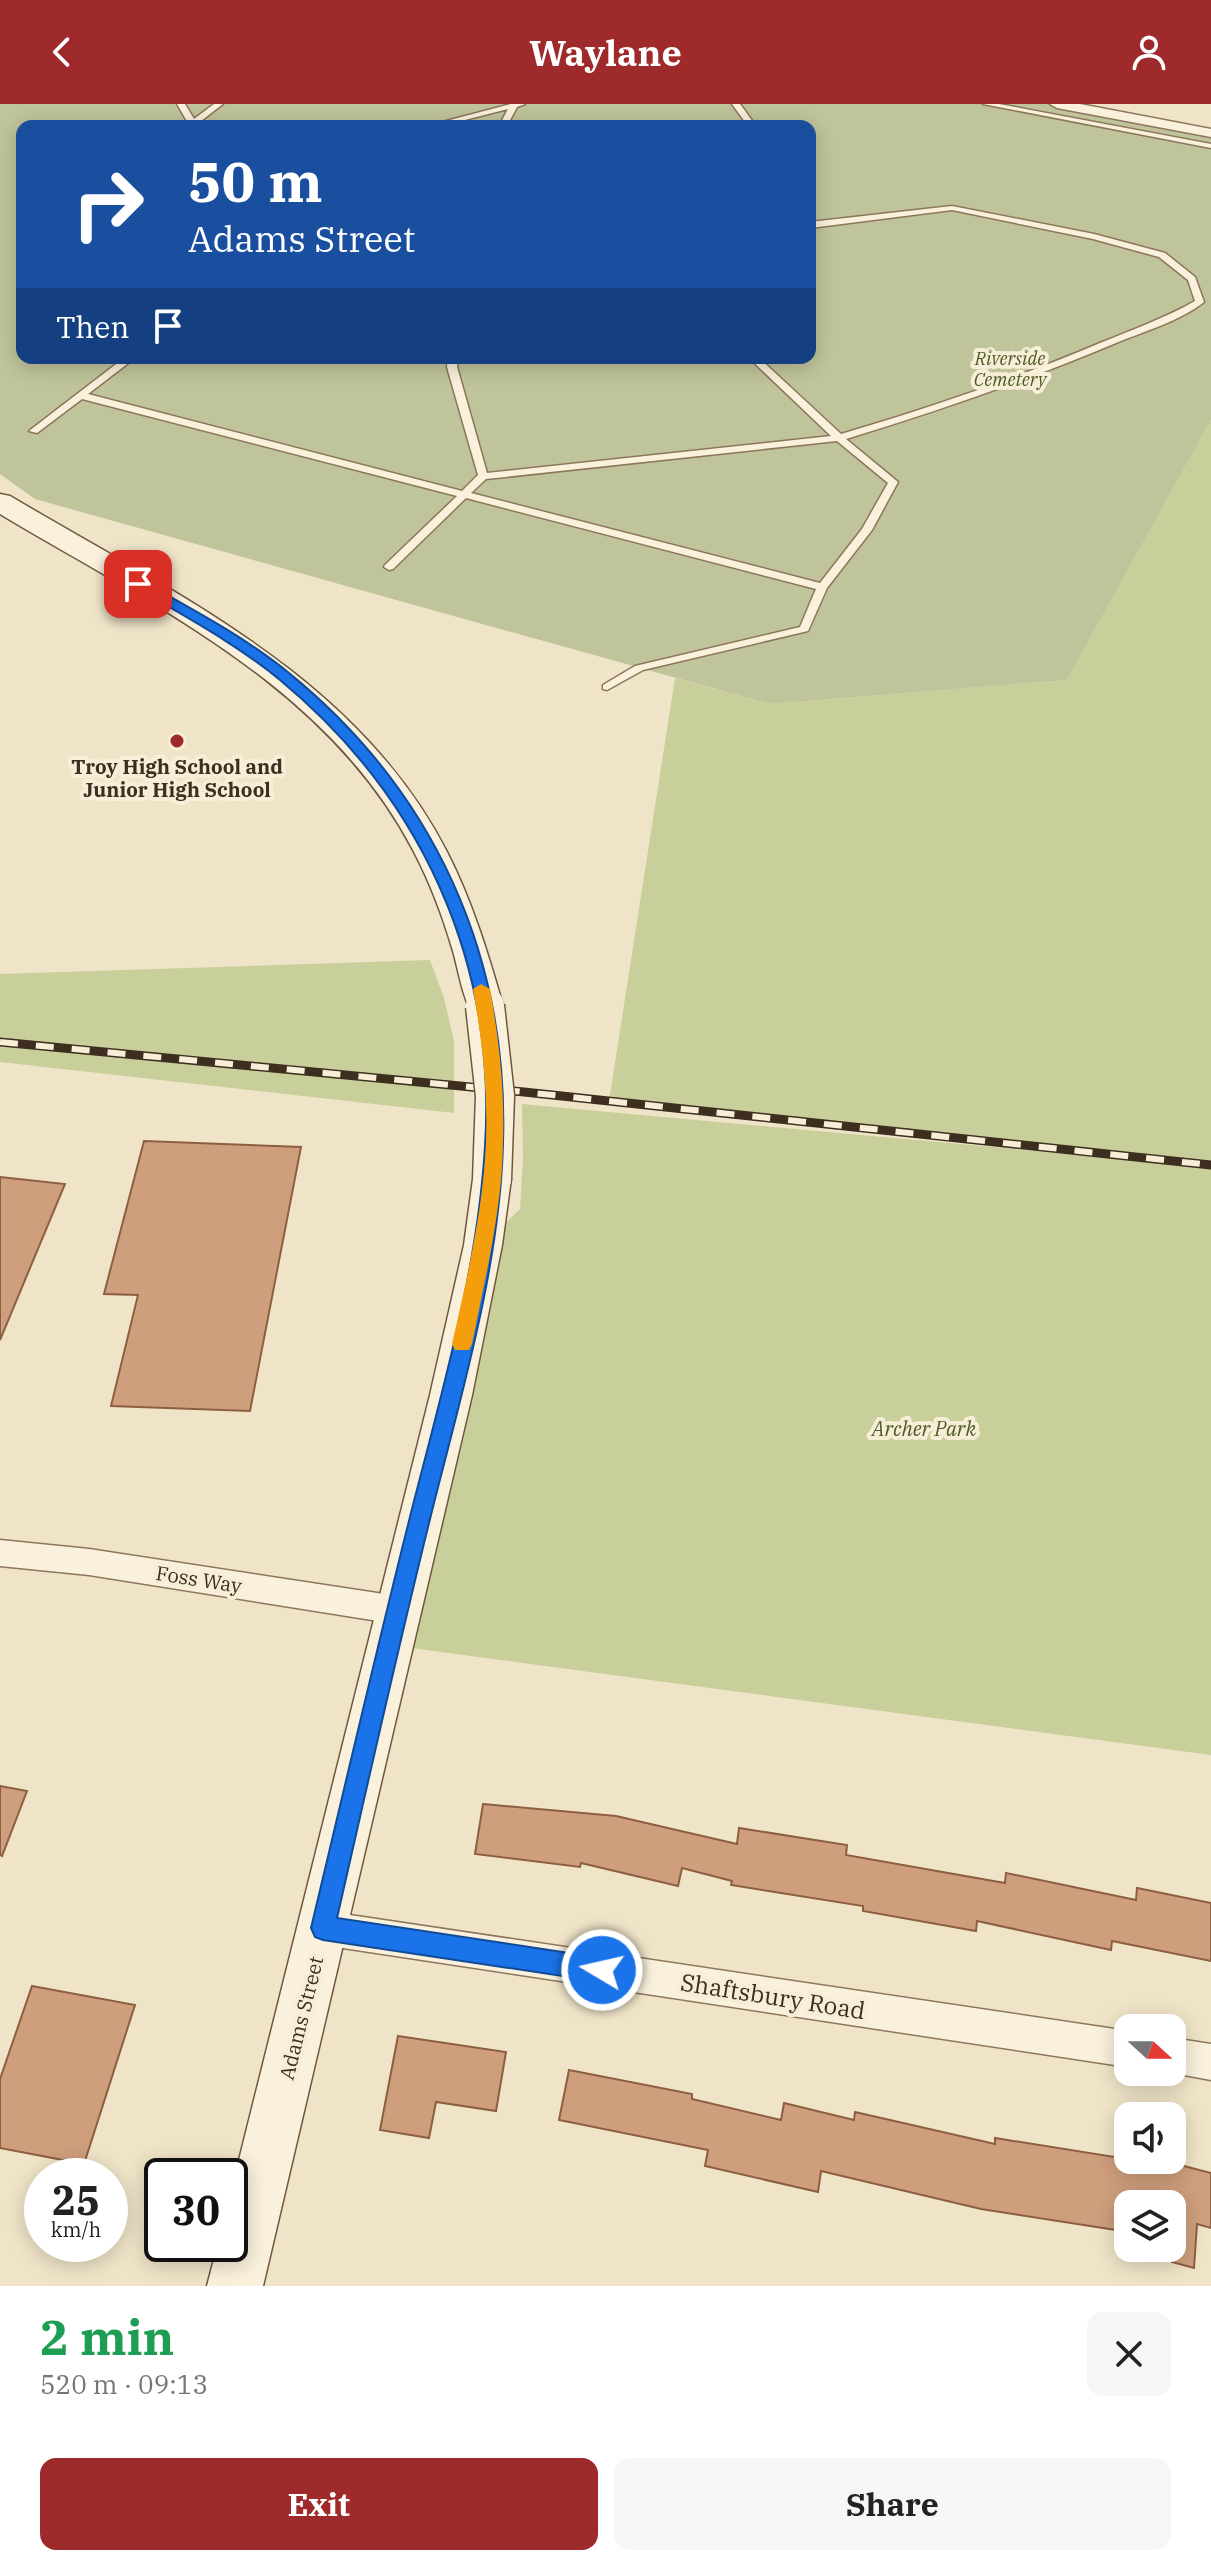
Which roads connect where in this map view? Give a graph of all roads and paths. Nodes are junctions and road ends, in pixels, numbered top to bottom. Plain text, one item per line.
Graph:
1 (219, 104) edge
2 (517, 104) edge
3 (987, 104) edge
4 (1057, 104) edge
5 (198, 120) edge
6 (454, 120) edge
7 (1211, 133) edge
8 (1211, 146) edge
9 (816, 224) edge
10 (123, 364) edge
11 (452, 364) edge
12 (760, 364) edge
13 (83, 396) junction
14 (34, 431) dead end
15 (839, 438) junction
16 (483, 476) junction
17 (466, 495) junction
18 (0, 502) edge
19 (389, 567) dead end
20 (822, 587) junction
21 (607, 687) dead end
22 (0, 1553) edge
23 (397, 1610) junction
24 (323, 1928) junction
25 (1114, 2047) edge
26 (1186, 2058) edge
27 (1211, 2062) edge
28 (235, 2286) edge

1 - 5 lane
2 - 6 lane
3 - 8 lane
4 - 7 street
9 - 15 lane
10 - 13 lane
11 - 16 lane
12 - 15 lane
13 - 14 lane
13 - 17 lane
15 - 16 lane
15 - 20 lane
16 - 17 lane
17 - 19 lane
17 - 20 lane
18 - 23 street, Adams Street, bridge
20 - 21 lane
22 - 23 street, Foss Way
23 - 24 street, Adams Street
24 - 25 street, Shaftsbury Road
24 - 28 street, Adams Street
26 - 27 street

